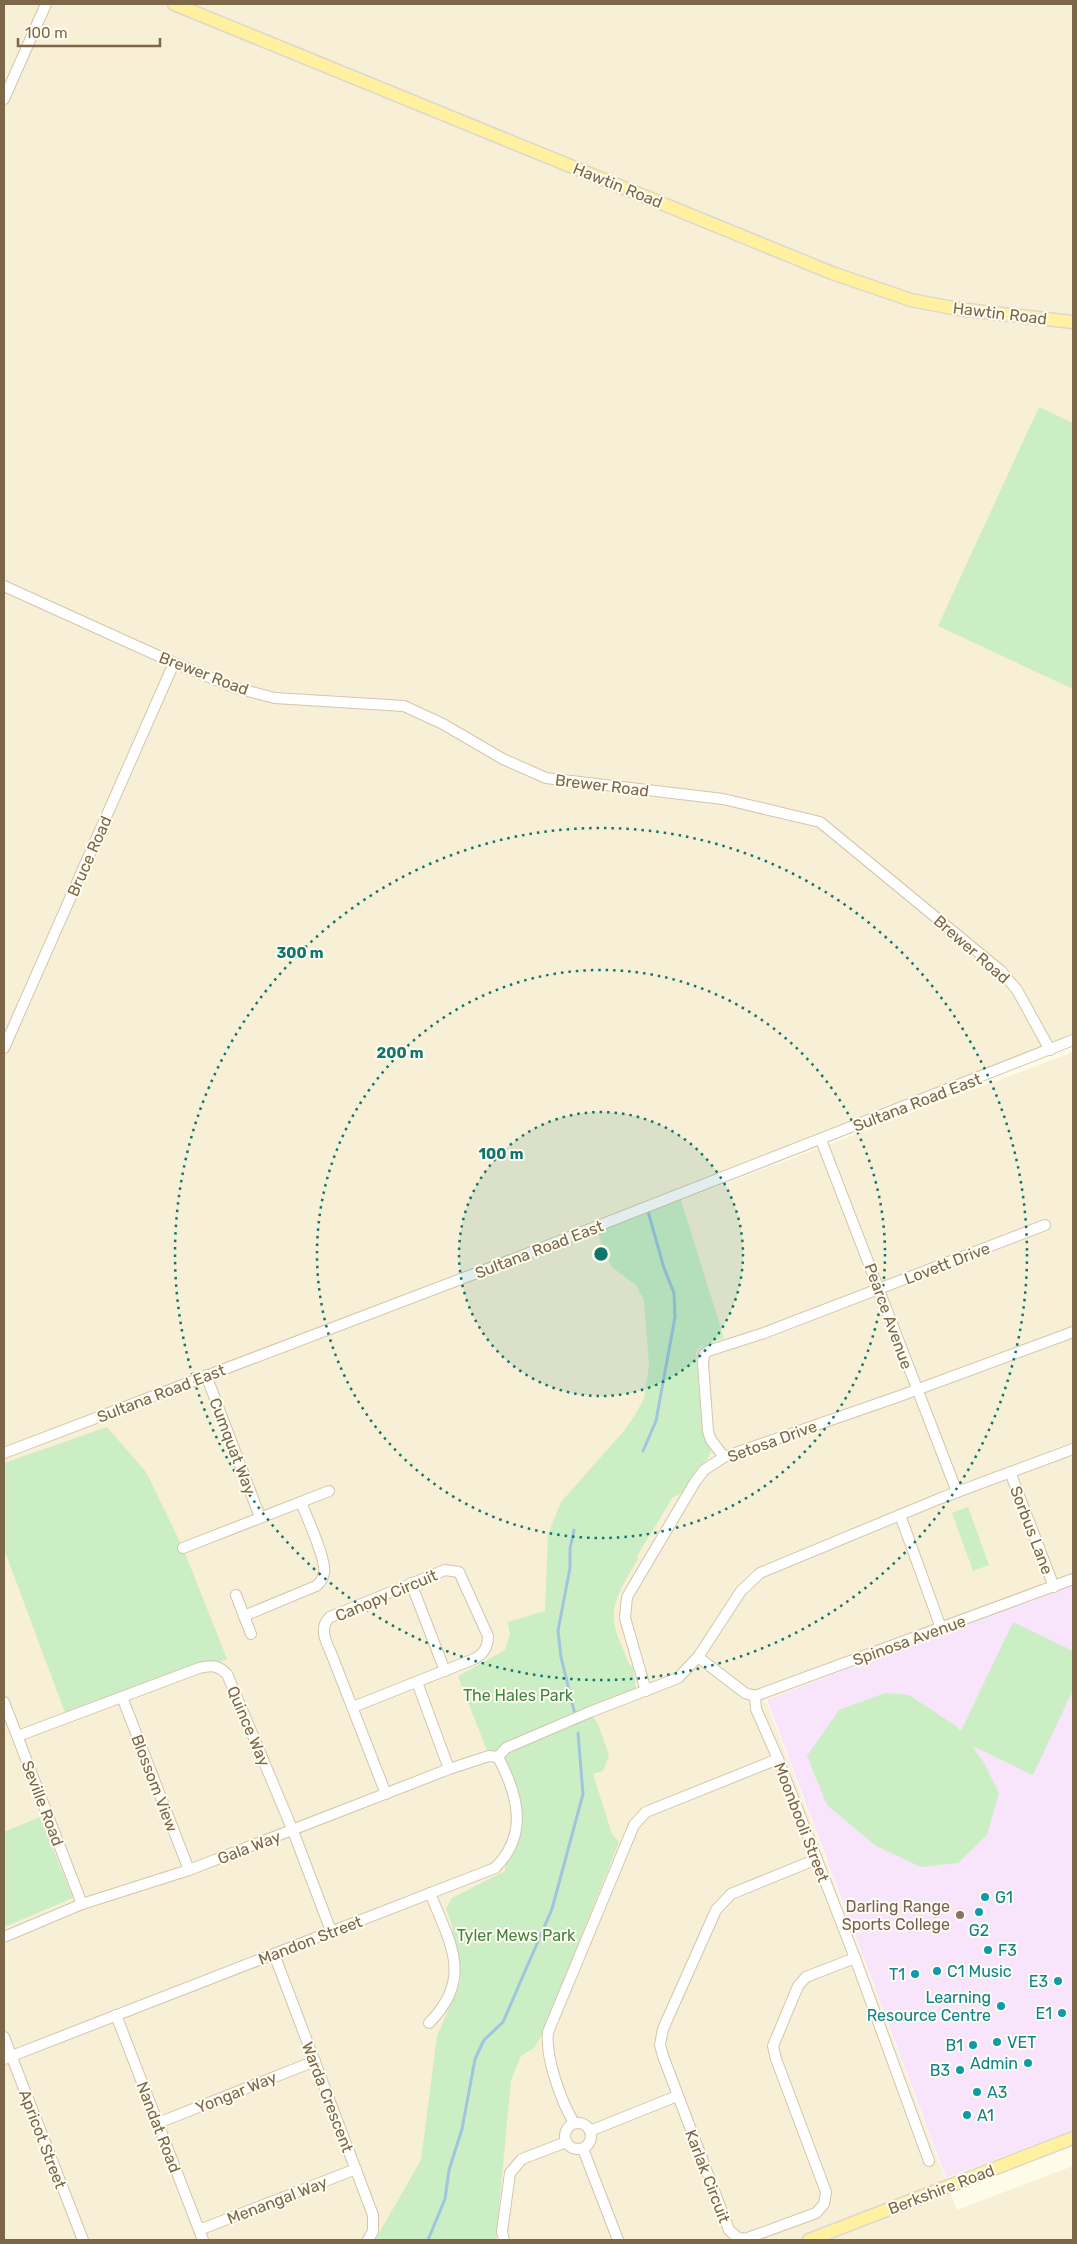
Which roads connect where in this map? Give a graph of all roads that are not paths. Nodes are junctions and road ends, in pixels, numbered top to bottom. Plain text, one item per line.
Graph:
1 (46, 4) edge
2 (177, 4) edge
3 (4, 99) edge
4 (1073, 322) edge
5 (4, 586) edge
6 (174, 663) junction
7 (1073, 1040) edge
8 (4, 1048) edge
9 (1050, 1050) junction
10 (821, 1140) junction
11 (1045, 1225) dead end
12 (880, 1289) junction
13 (1073, 1332) edge
14 (206, 1375) junction
15 (917, 1389) junction
16 (1073, 1449) edge
17 (4, 1453) edge
18 (724, 1457) junction
19 (1010, 1472) junction
20 (329, 1491) dead end
21 (957, 1492) junction
22 (301, 1502) junction
23 (900, 1515) junction
24 (260, 1517) junction
25 (183, 1548) dead end
26 (1073, 1579) edge
27 (411, 1583) junction
28 (1054, 1587) junction
29 (236, 1595) dead end
30 (244, 1616) junction
31 (940, 1628) junction
32 (251, 1634) dead end
33 (698, 1657) junction
34 (445, 1671) junction
35 (417, 1682) junction
36 (646, 1691) junction
37 (755, 1696) junction
38 (122, 1697) junction
39 (4, 1702) edge
40 (353, 1707) junction
41 (18, 1736) junction
42 (496, 1756) junction
43 (778, 1759) junction
44 (449, 1769) junction
45 (386, 1794) junction
46 (293, 1831) junction
47 (817, 1859) junction
48 (189, 1870) junction
49 (430, 1893) junction
50 (82, 1904) junction
51 (331, 1931) junction
52 (4, 1937) edge
53 (274, 1954) junction
54 (855, 1958) junction
55 (116, 2015) junction
56 (429, 2023) dead end
57 (4, 2037) edge
58 (8, 2057) edge
59 (315, 2061) junction
60 (677, 2096) junction
61 (158, 2123) junction
62 (574, 2123) junction
63 (590, 2131) junction
64 (1073, 2138) edge
65 (566, 2142) junction
66 (582, 2149) junction
67 (929, 2161) dead end
68 (356, 2170) junction
69 (201, 2235) edge
70 (83, 2240) edge
71 (368, 2240) edge
72 (504, 2240) edge
73 (618, 2240) edge
74 (808, 2240) edge

1 - 3 street
2 - 4 main road, Hawtin Road
5 - 6 street, Brewer Road
6 - 8 street, Bruce Road
6 - 9 street, Brewer Road
7 - 9 street, Sultana Road East
9 - 10 street, Sultana Road East
10 - 12 street, Pearce Avenue
10 - 14 street, Sultana Road East
11 - 12 street, Lovett Drive
12 - 15 street, Pearce Avenue
12 - 18 street, Lovett Drive
13 - 15 street, Setosa Drive
14 - 17 street, Sultana Road East
14 - 24 street, Cumquat Way
15 - 18 street, Setosa Drive
15 - 21 street, Pearce Avenue
16 - 19 street, Gala Way
18 - 36 street, Setosa Drive
19 - 21 street, Gala Way
19 - 28 street, Sorbus Lane
20 - 22 street
21 - 23 street, Gala Way
22 - 24 street
22 - 30 street
23 - 31 street
23 - 33 street, Gala Way
24 - 25 street
26 - 28 street, Spinosa Avenue
27 - 34 street
27 - 34 street, Canopy Circuit
27 - 40 street, Canopy Circuit
28 - 31 street, Spinosa Avenue
29 - 30 street
30 - 32 street
31 - 37 street, Spinosa Avenue
33 - 36 street, Gala Way
33 - 37 street
34 - 35 street, Canopy Circuit
35 - 40 street, Canopy Circuit
35 - 44 street
36 - 42 street, Gala Way
37 - 43 street, Moonbooli Street
38 - 41 street, Quince Way
38 - 46 street, Quince Way
38 - 48 street, Blossom View
39 - 41 street, Seville Road
40 - 45 street, Canopy Circuit
41 - 50 street, Seville Road
42 - 44 street, Gala Way
42 - 49 street, Mandon Street
43 - 47 street, Moonbooli Street
43 - 62 street
44 - 45 street, Gala Way
45 - 46 street, Gala Way
46 - 48 street, Gala Way
46 - 51 street, Quince Way
47 - 54 street, Moonbooli Street
47 - 60 street, Karlak Circuit
48 - 50 street, Gala Way
49 - 51 street, Mandon Street
49 - 56 street
50 - 52 street, Gala Way
51 - 53 street, Mandon Street
53 - 55 street, Mandon Street
53 - 59 street, Warda Crescent
54 - 60 street, Karlak Circuit
54 - 67 street, Moonbooli Street
55 - 58 street, Mandon Street
55 - 61 street, Nandat Road
57 - 58 street, Apricot Street
58 - 70 street, Apricot Street
59 - 61 street, Yongar Way
59 - 68 street, Warda Crescent
60 - 63 street
61 - 69 street, Nandat Road
62 - 63 street
62 - 65 street
63 - 66 street
64 - 74 main road, Berkshire Road
65 - 66 street
65 - 72 street
66 - 73 street
68 - 69 street, Menangal Way
68 - 71 street, Warda Crescent

